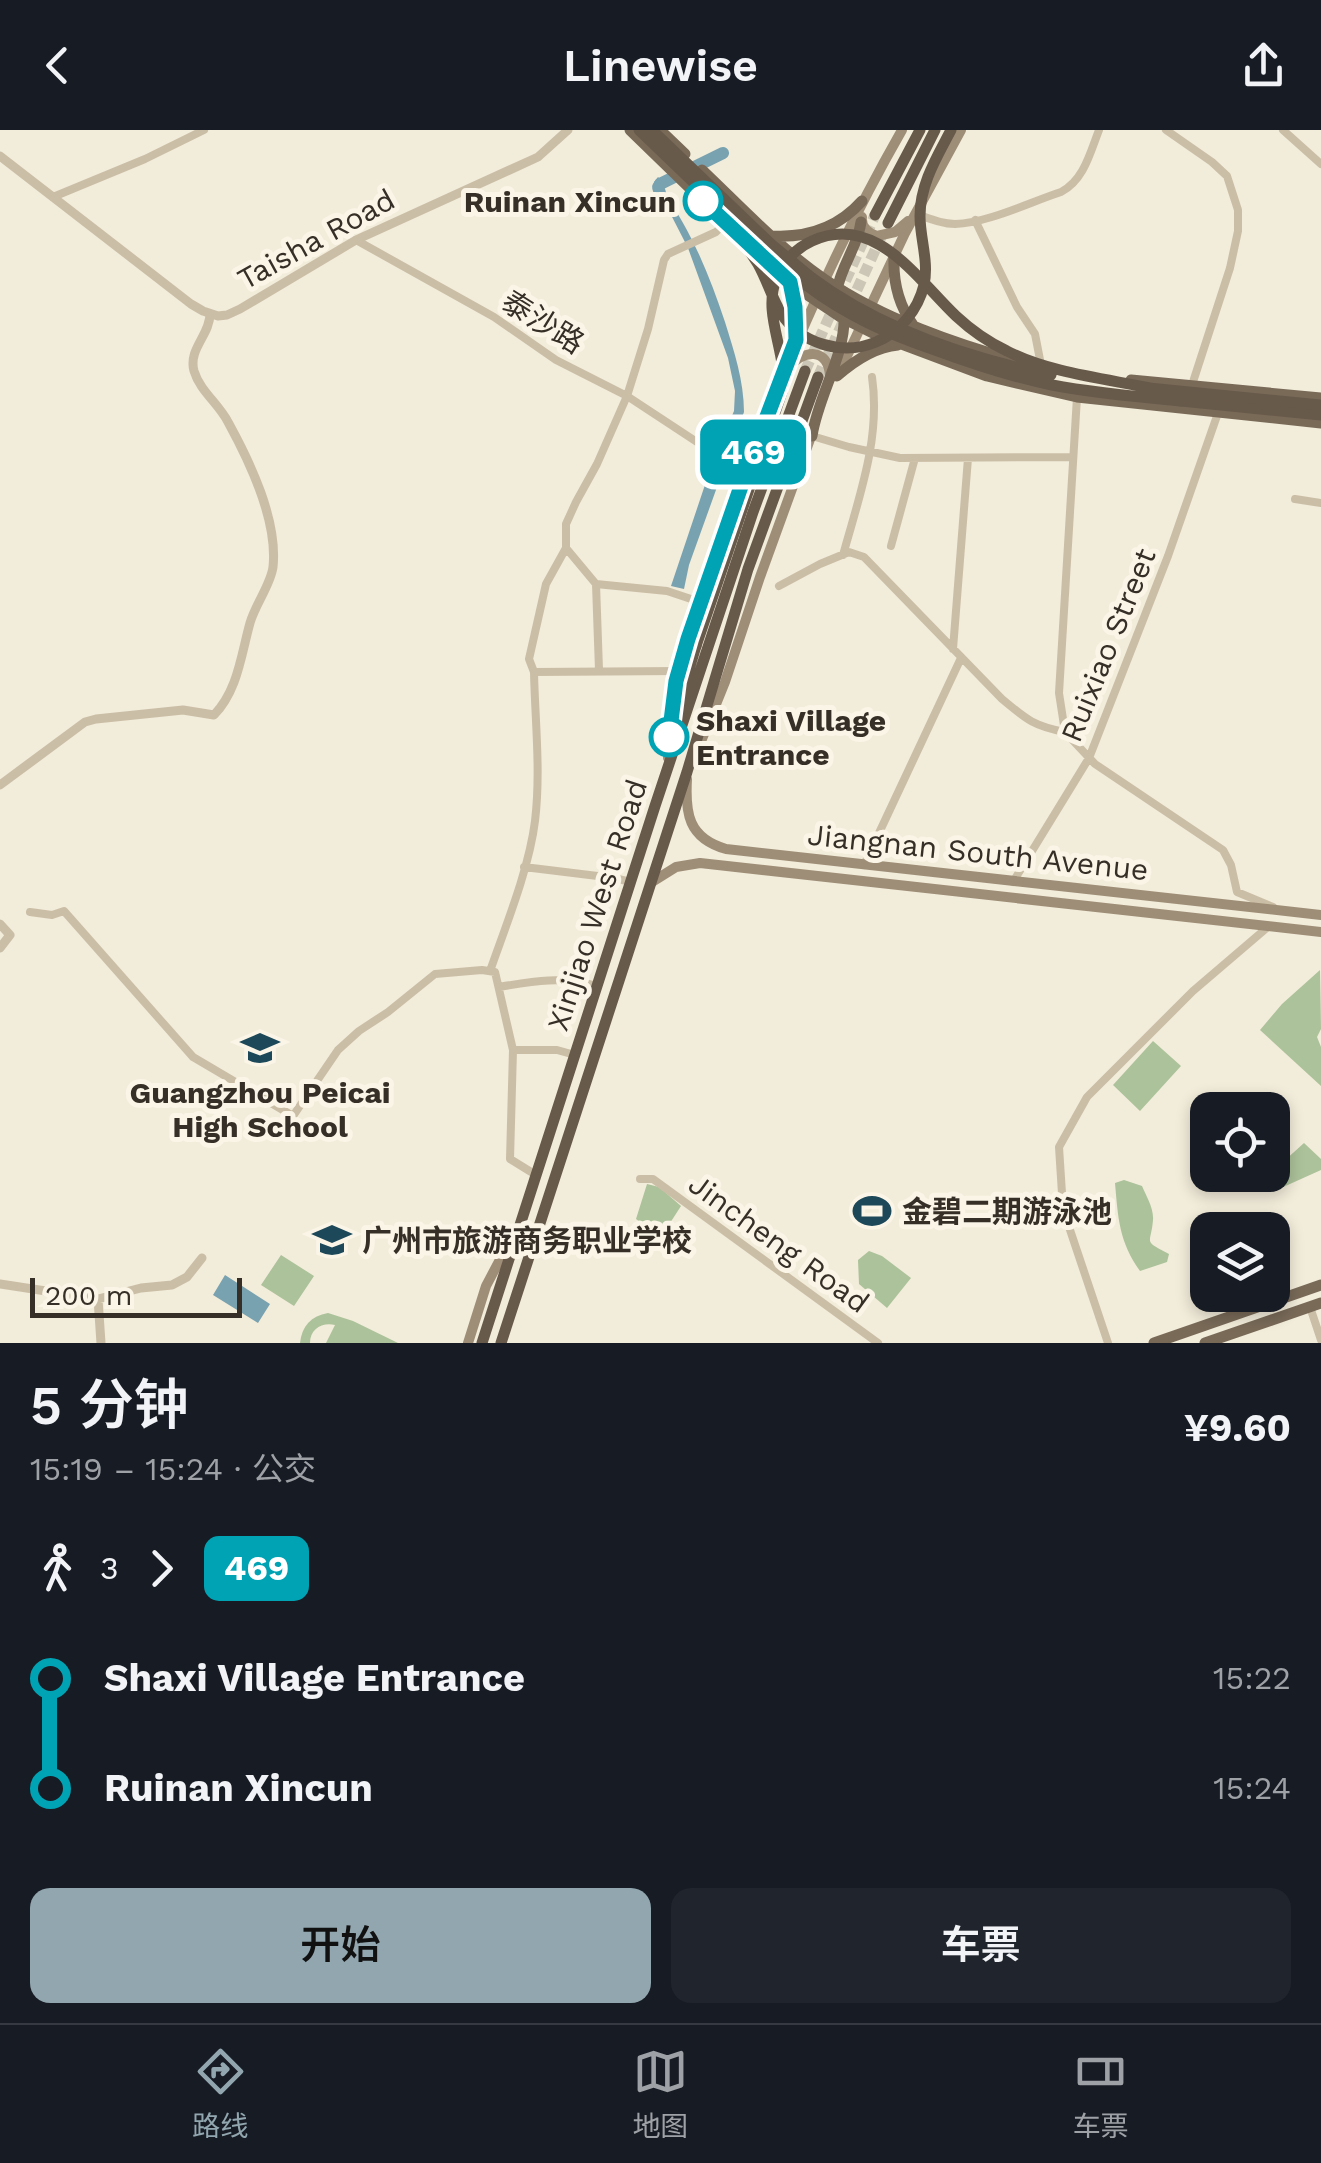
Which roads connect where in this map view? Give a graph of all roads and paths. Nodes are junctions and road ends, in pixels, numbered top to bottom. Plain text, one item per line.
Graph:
1 (204, 130) edge
2 (568, 130) edge
3 (630, 130) edge
4 (639, 130) edge
5 (652, 130) edge
6 (660, 130) edge
7 (902, 130) edge
8 (920, 130) edge
9 (935, 130) edge
10 (951, 130) edge
11 (962, 130) edge
12 (1099, 130) edge
13 (1166, 130) edge
14 (1282, 130) edge
15 (0, 156) edge
16 (1321, 164) edge
17 (52, 197) junction
18 (862, 201) junction
19 (916, 214) junction
20 (874, 215) tunnel mouth
21 (725, 217) junction
22 (974, 220) junction
23 (861, 222) junction
24 (888, 222) tunnel mouth
25 (772, 236) junction
26 (356, 240) junction
27 (894, 257) junction
28 (824, 279) junction
29 (790, 282) junction
30 (838, 287) junction
31 (814, 301) junction
32 (871, 306) junction
33 (210, 314) junction
34 (844, 320) junction
35 (913, 324) junction
36 (860, 328) junction
37 (796, 340) junction
38 (902, 345) junction
39 (1042, 367) junction
40 (805, 371) tunnel mouth
41 (828, 376) junction
42 (872, 377) dead end
43 (781, 378) junction
44 (1192, 386) junction
45 (1155, 388) junction
46 (626, 396) junction
47 (1077, 397) junction
48 (1321, 398) edge
49 (1321, 406) edge
50 (1218, 412) junction
51 (1321, 414) edge
52 (1321, 423) edge
53 (812, 436) junction
54 (704, 446) dead end
55 (871, 452) junction
56 (1073, 457) junction
57 (915, 458) junction
58 (968, 458) junction
59 (1296, 499) dead end
60 (1321, 502) edge
61 (891, 546) dead end
62 (566, 548) junction
63 (843, 555) junction
64 (596, 584) junction
65 (778, 586) dead end
66 (700, 602) junction
67 (953, 649) junction
68 (961, 658) junction
69 (599, 670) junction
70 (679, 671) junction
71 (534, 672) junction
72 (1065, 732) junction
73 (1089, 758) junction
74 (667, 770) junction
75 (687, 772) junction
76 (0, 785) edge
77 (864, 865) junction
78 (524, 867) junction
79 (631, 882) junction
80 (652, 882) junction
81 (1013, 882) junction
82 (1282, 911) junction
83 (30, 912) dead end
84 (1321, 916) edge
85 (0, 924) edge
86 (1269, 926) junction
87 (1321, 932) edge
88 (0, 948) edge
89 (492, 971) junction
90 (597, 986) junction
91 (499, 987) junction
92 (513, 1050) junction
93 (575, 1054) junction
94 (536, 1175) junction
95 (640, 1179) dead end
96 (519, 1226) junction
97 (202, 1258) dead end
98 (0, 1284) edge
99 (1321, 1285) edge
100 (98, 1299) junction
101 (1315, 1305) edge
102 (1321, 1340) edge
103 (101, 1343) edge
104 (468, 1343) edge
105 (482, 1343) edge
106 (502, 1343) edge
107 (878, 1343) edge
108 (1108, 1343) edge
109 (1154, 1343) edge
110 (1205, 1343) edge

1 - 17 street
2 - 26 street, Taisha Road
3 - 21 main road
4 - 21 highway
5 - 45 highway, bridge
6 - 25 main road
7 - 18 main road
8 - 20 highway
9 - 24 highway
10 - 21 highway, bridge
11 - 19 main road
12 - 22 street
13 - 44 street
14 - 16 street
15 - 17 street, Taisha Road
17 - 33 street, Taisha Road
18 - 23 main road
18 - 25 main road
18 - 28 main road
19 - 22 street
19 - 23 main road
19 - 27 main road
21 - 29 main road
21 - 46 street
21 - 51 highway, bridge
22 - 39 street
23 - 30 main road
25 - 28 main road
26 - 33 street, Taisha Road
26 - 46 street, 泰沙路
27 - 32 main road
27 - 35 main road
28 - 30 main road
28 - 31 main road
28 - 34 main road
29 - 31 main road
29 - 37 main road
30 - 32 main road
30 - 36 main road
31 - 34 main road
31 - 37 main road
32 - 35 main road
32 - 36 main road
33 - 76 street
34 - 36 main road
34 - 41 main road
35 - 38 main road
35 - 39 main road
36 - 38 main road
36 - 41 main road
37 - 43 main road
38 - 41 main road
38 - 47 main road
39 - 44 main road
40 - 74 highway, Xinjiao West Road
41 - 43 main road
41 - 53 main road
41 - 75 highway, Xinjiao West Road
42 - 55 street
43 - 66 main road
44 - 48 main road
45 - 49 highway, bridge
45 - 74 highway, bridge
46 - 54 street, 泰沙路
46 - 62 street
47 - 50 main road
47 - 56 street
50 - 52 main road
50 - 73 street, Ruixiao Street
53 - 55 street
53 - 75 main road
55 - 57 street
55 - 63 street
56 - 58 street
56 - 72 street
57 - 58 street
57 - 61 street
58 - 67 street
59 - 60 street
62 - 64 street
62 - 71 street
63 - 65 street
63 - 67 street
64 - 66 street
64 - 69 street
66 - 70 main road
67 - 68 street
68 - 72 street
68 - 77 street
69 - 70 street
69 - 71 street
70 - 74 main road
71 - 78 street
72 - 73 street
73 - 81 street, Ruixiao Street
73 - 82 street
74 - 79 highway, Xinjiao West Road
75 - 77 main road, Jiangnan South Avenue
75 - 80 highway, Xinjiao West Road
77 - 81 main road, Jiangnan South Avenue
78 - 79 street
78 - 89 street
79 - 90 highway, Xinjiao West Road
80 - 86 main road, Jiangnan South Avenue
80 - 106 highway, Xinjiao West Road
81 - 82 main road, Jiangnan South Avenue
82 - 84 main road, Jiangnan South Avenue
83 - 89 street
85 - 88 street
86 - 87 main road, Jiangnan South Avenue
86 - 108 street
89 - 91 street
90 - 91 street
90 - 93 highway, Xinjiao West Road
91 - 92 street
92 - 93 street
92 - 94 street
93 - 94 highway, Xinjiao West Road
94 - 96 highway, Xinjiao West Road
95 - 107 street, Jincheng Road
96 - 104 main road
96 - 105 highway, Xinjiao West Road
97 - 100 street
98 - 100 street
99 - 109 main road
100 - 103 street
101 - 102 street
101 - 110 main road

